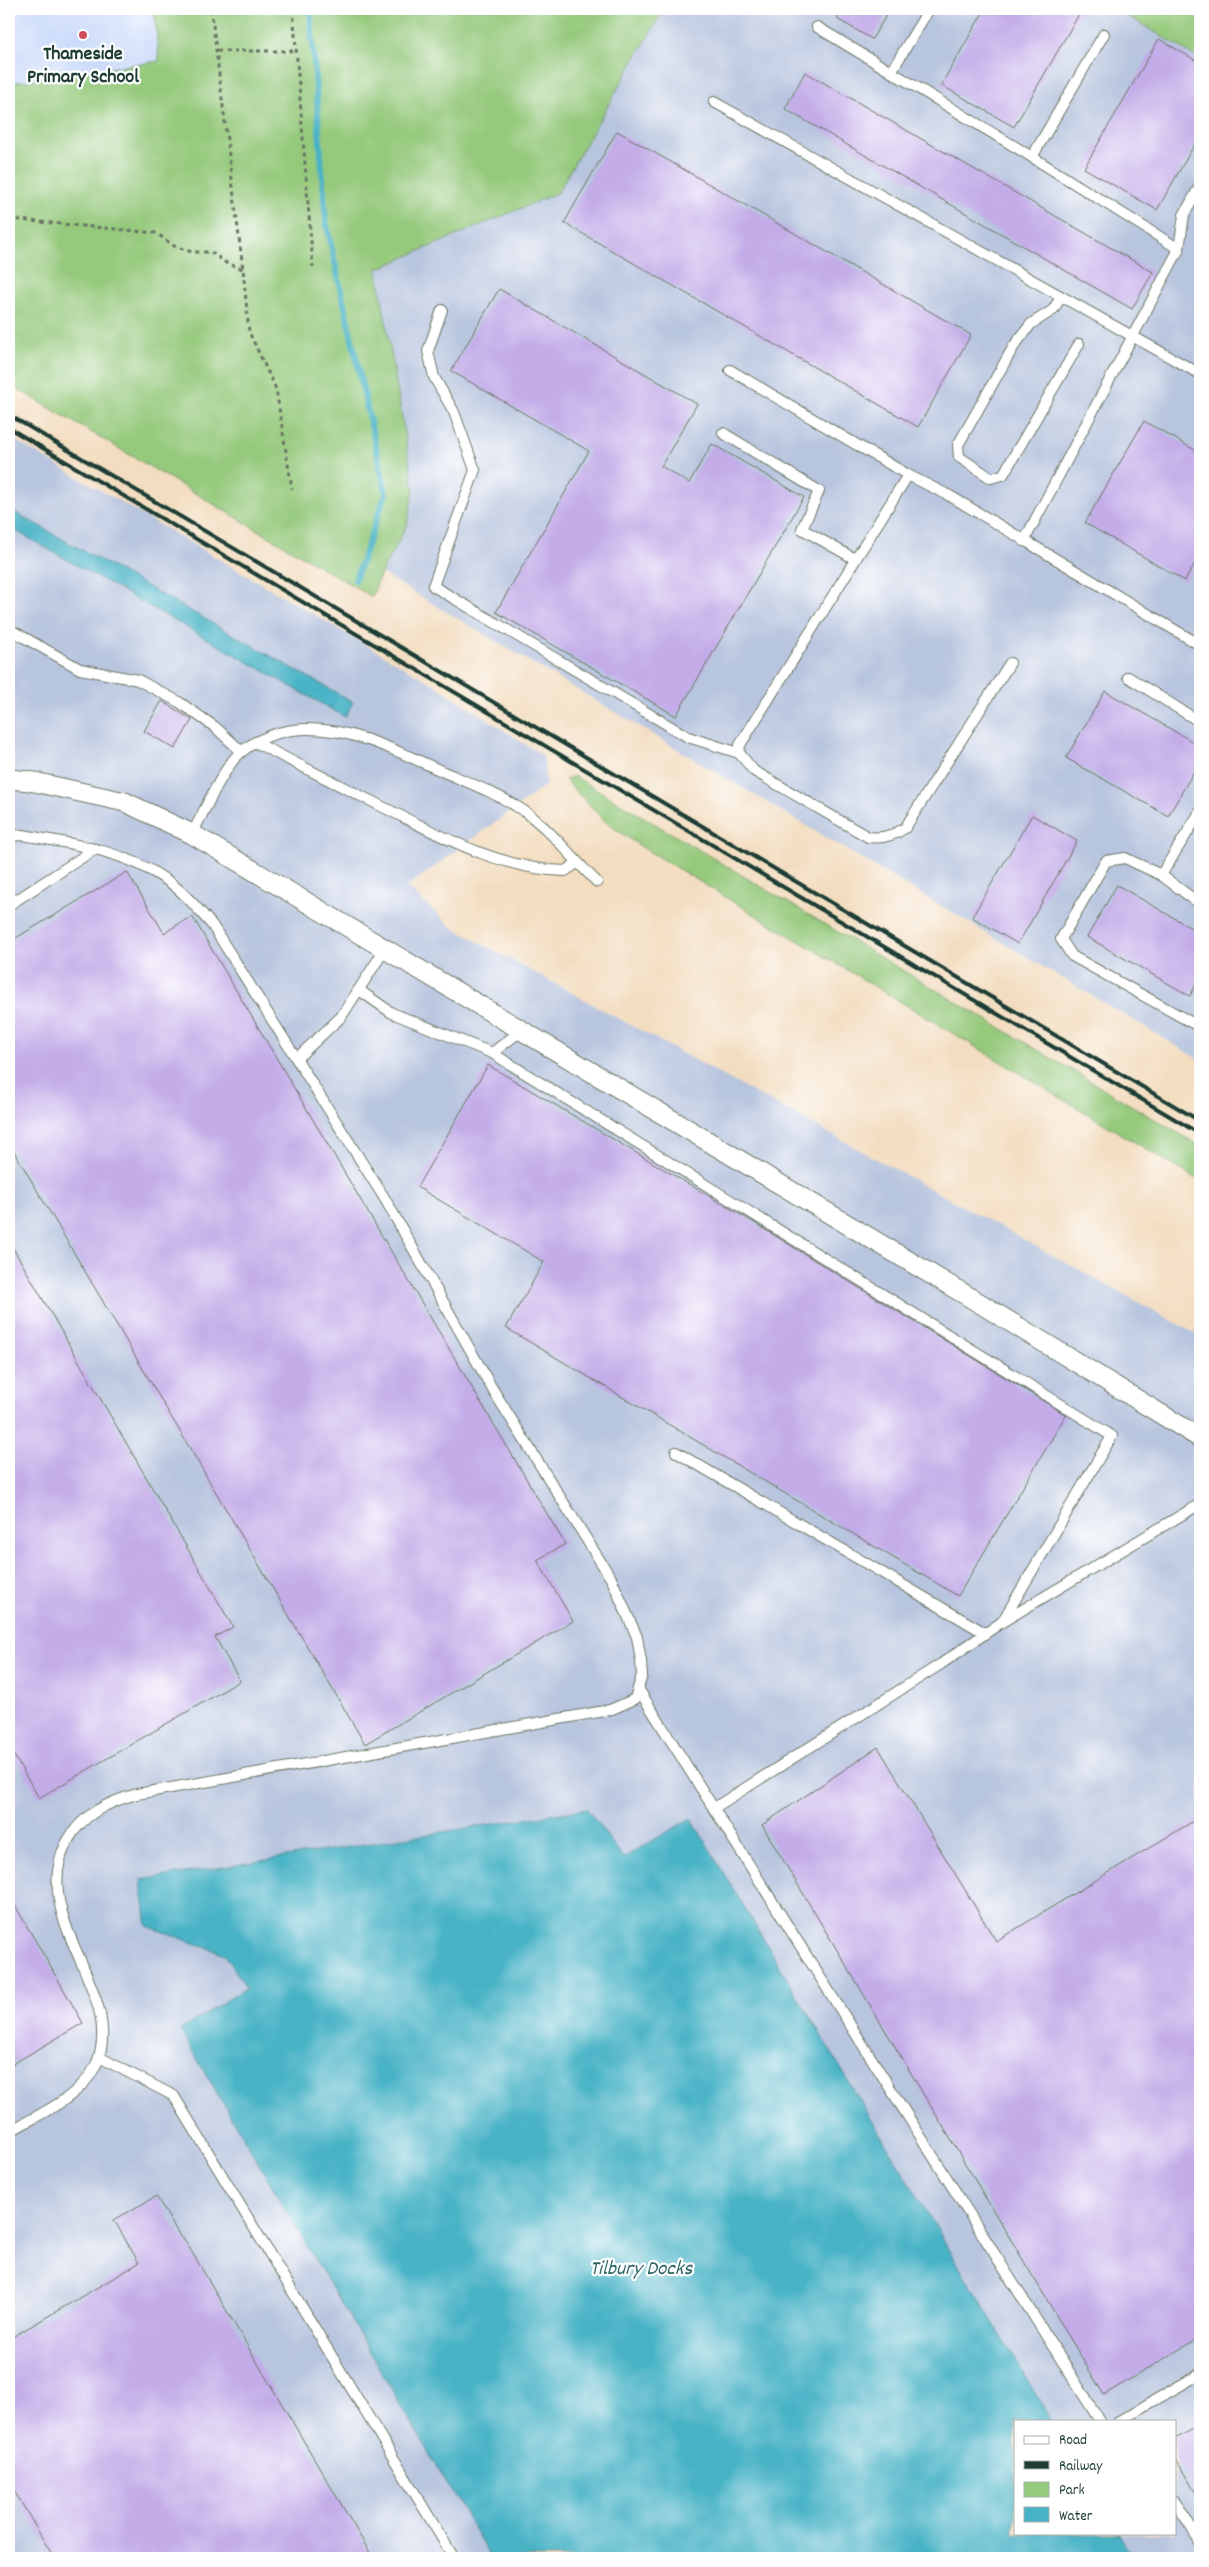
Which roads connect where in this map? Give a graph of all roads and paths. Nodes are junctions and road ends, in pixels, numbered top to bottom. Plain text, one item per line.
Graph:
1 (212, 9) edge
2 (294, 9) edge
3 (929, 9) edge
4 (817, 27) dead end
5 (1104, 34) dead end
6 (217, 51) junction
7 (296, 51) junction
8 (891, 72) junction
9 (714, 102) dead end
10 (1032, 157) junction
11 (1200, 186) edge
12 (9, 219) edge
13 (1179, 249) junction
14 (313, 267) dead end
15 (243, 269) junction
16 (1061, 297) junction
17 (442, 310) dead end
18 (1133, 336) junction
19 (1079, 344) dead end
20 (730, 370) dead end
21 (1200, 374) edge
22 (723, 433) dead end
23 (908, 475) junction
24 (292, 489) dead end
25 (1024, 541) junction
26 (855, 559) junction
27 (9, 629) edge
28 (1200, 645) edge
29 (1010, 663) dead end
30 (1128, 677) dead end
31 (1200, 722) edge
32 (255, 742) junction
33 (241, 751) junction
34 (739, 753) junction
35 (9, 779) edge
36 (1200, 812) edge
37 (192, 834) junction
38 (9, 836) edge
39 (95, 849) junction
40 (577, 862) junction
41 (1161, 875) junction
42 (597, 882) dead end
43 (1200, 904) edge
44 (9, 905) edge
45 (386, 949) junction
46 (359, 990) junction
47 (1200, 1024) edge
48 (522, 1030) junction
49 (492, 1053) junction
50 (297, 1058) junction
51 (1200, 1438) edge
52 (676, 1452) dead end
53 (1200, 1504) edge
54 (1002, 1622) junction
55 (986, 1633) junction
56 (640, 1690) junction
57 (714, 1808) junction
58 (99, 2058) junction
59 (9, 2132) edge
60 (1200, 2374) edge
61 (1099, 2420) edge
62 (1124, 2420) edge
63 (1176, 2502) edge
64 (1200, 2542) edge
65 (454, 2558) edge

1 - 6 path
2 - 7 path
3 - 8 lane
4 - 8 lane
5 - 10 lane
6 - 7 path
6 - 15 path
7 - 14 path
8 - 10 lane
9 - 16 lane
10 - 13 lane
11 - 13 lane
12 - 15 path
13 - 18 lane
15 - 24 path
16 - 18 lane
16 - 19 lane
17 - 34 lane
18 - 21 lane
18 - 25 lane
20 - 23 lane
22 - 26 lane
23 - 25 lane
23 - 26 lane
25 - 28 lane
26 - 34 lane
27 - 33 lane
29 - 34 lane
30 - 31 lane
32 - 33 lane
32 - 40 lane
32 - 40 lane
33 - 37 lane
35 - 37 street
36 - 41 lane
37 - 45 street
38 - 39 lane
39 - 44 lane
39 - 50 lane
40 - 42 lane
41 - 43 lane
41 - 47 lane
45 - 46 lane
45 - 48 street
46 - 49 lane
46 - 50 lane
48 - 49 lane
48 - 51 street
49 - 54 lane
50 - 56 lane
52 - 55 lane
53 - 54 lane
54 - 55 lane
55 - 57 lane
56 - 57 lane
56 - 58 lane
57 - 61 lane
58 - 59 lane
58 - 65 lane
60 - 62 lane
63 - 64 lane

